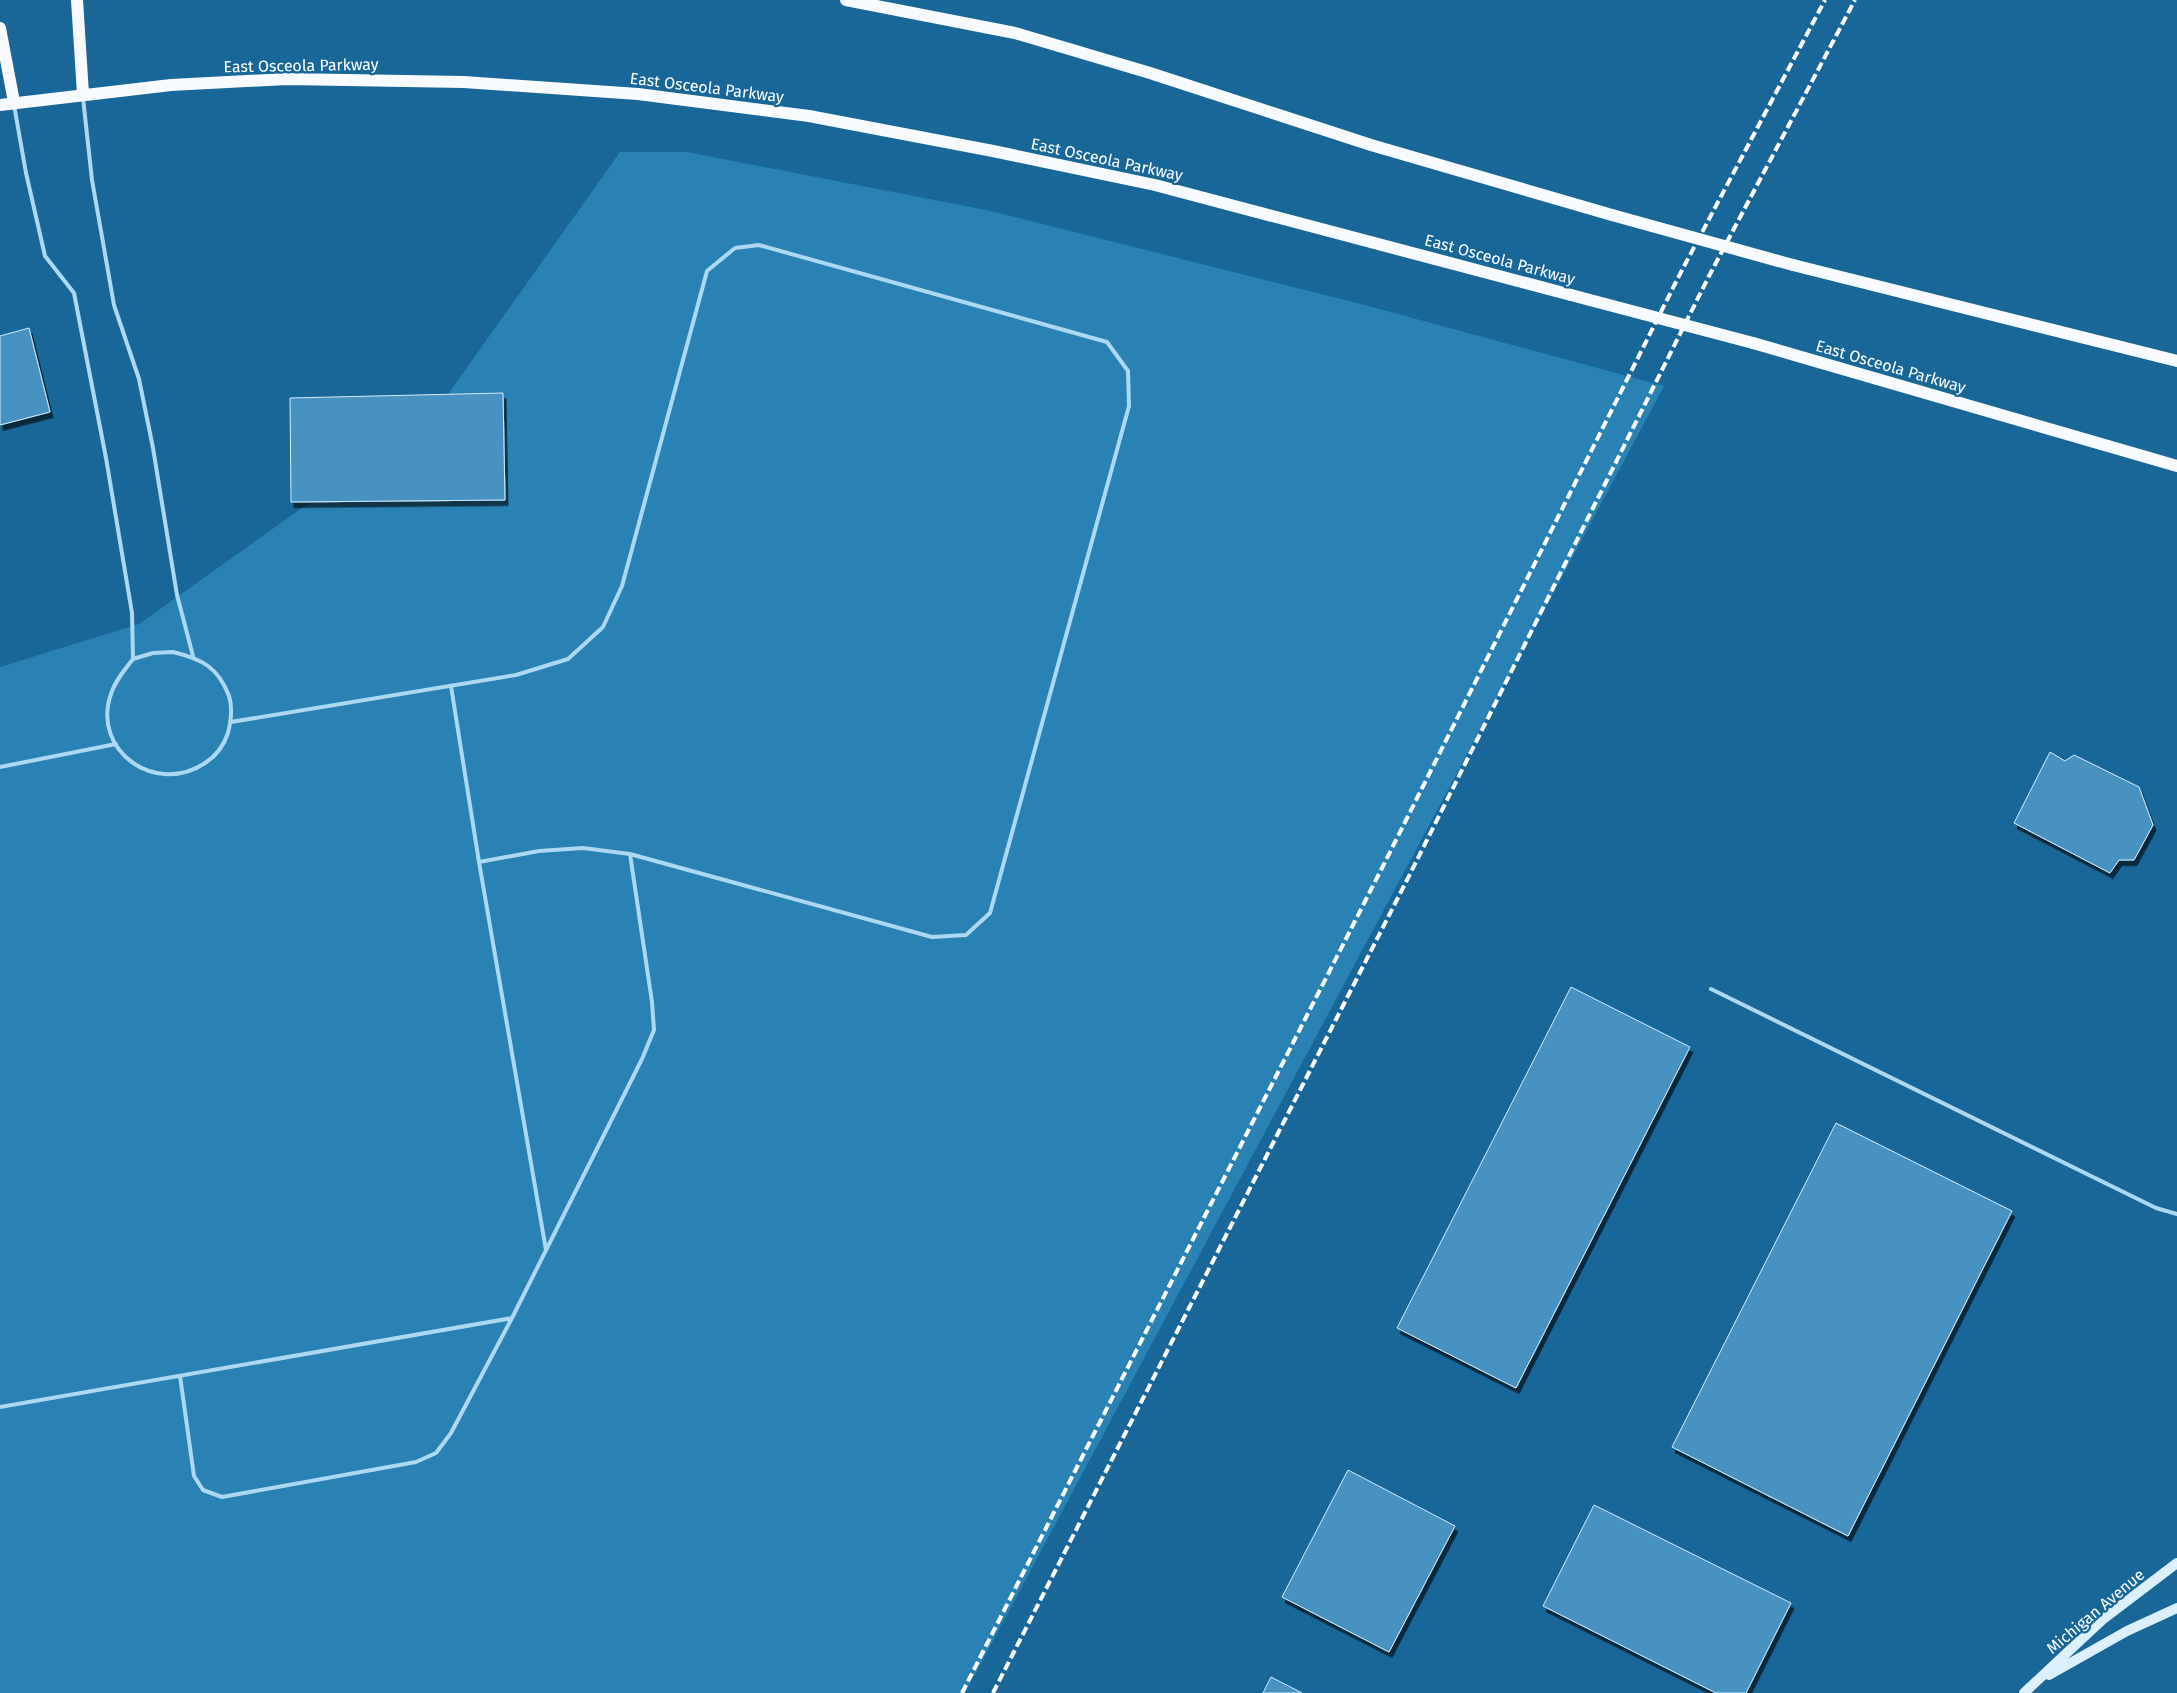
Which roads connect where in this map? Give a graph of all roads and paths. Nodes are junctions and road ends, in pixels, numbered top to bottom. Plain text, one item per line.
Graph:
1 (77, 0) edge
2 (846, 0) edge
3 (0, 28) edge
4 (83, 94) junction
5 (14, 102) junction
6 (0, 105) edge
7 (2177, 361) edge
8 (2177, 466) edge
9 (193, 656) junction
10 (133, 659) junction
11 (451, 686) junction
12 (231, 722) junction
13 (116, 744) junction
14 (0, 767) edge
15 (630, 854) junction
16 (478, 862) junction
17 (1712, 989) dead end
18 (2177, 1214) edge
19 (546, 1250) junction
20 (512, 1318) junction
21 (180, 1376) junction
22 (0, 1407) edge
23 (2177, 1563) edge
24 (2177, 1608) edge
25 (2033, 1684) junction
26 (2024, 1693) edge

1 - 4 main road
2 - 7 main road, bridge
3 - 5 main road
4 - 5 main road, East Osceola Parkway
4 - 8 main road, East Osceola Parkway, bridge
4 - 9 lane
5 - 6 main road, East Osceola Parkway
5 - 10 lane
9 - 10 lane
9 - 12 lane
10 - 13 lane
11 - 12 lane
11 - 15 lane
11 - 16 lane
12 - 13 lane
13 - 14 lane
15 - 16 lane
15 - 19 lane
16 - 19 lane
17 - 18 lane
19 - 20 lane
20 - 21 lane
20 - 21 lane
21 - 22 lane
23 - 25 main road, Michigan Avenue
24 - 25 main road, Michigan Avenue
25 - 26 main road, Michigan Avenue

